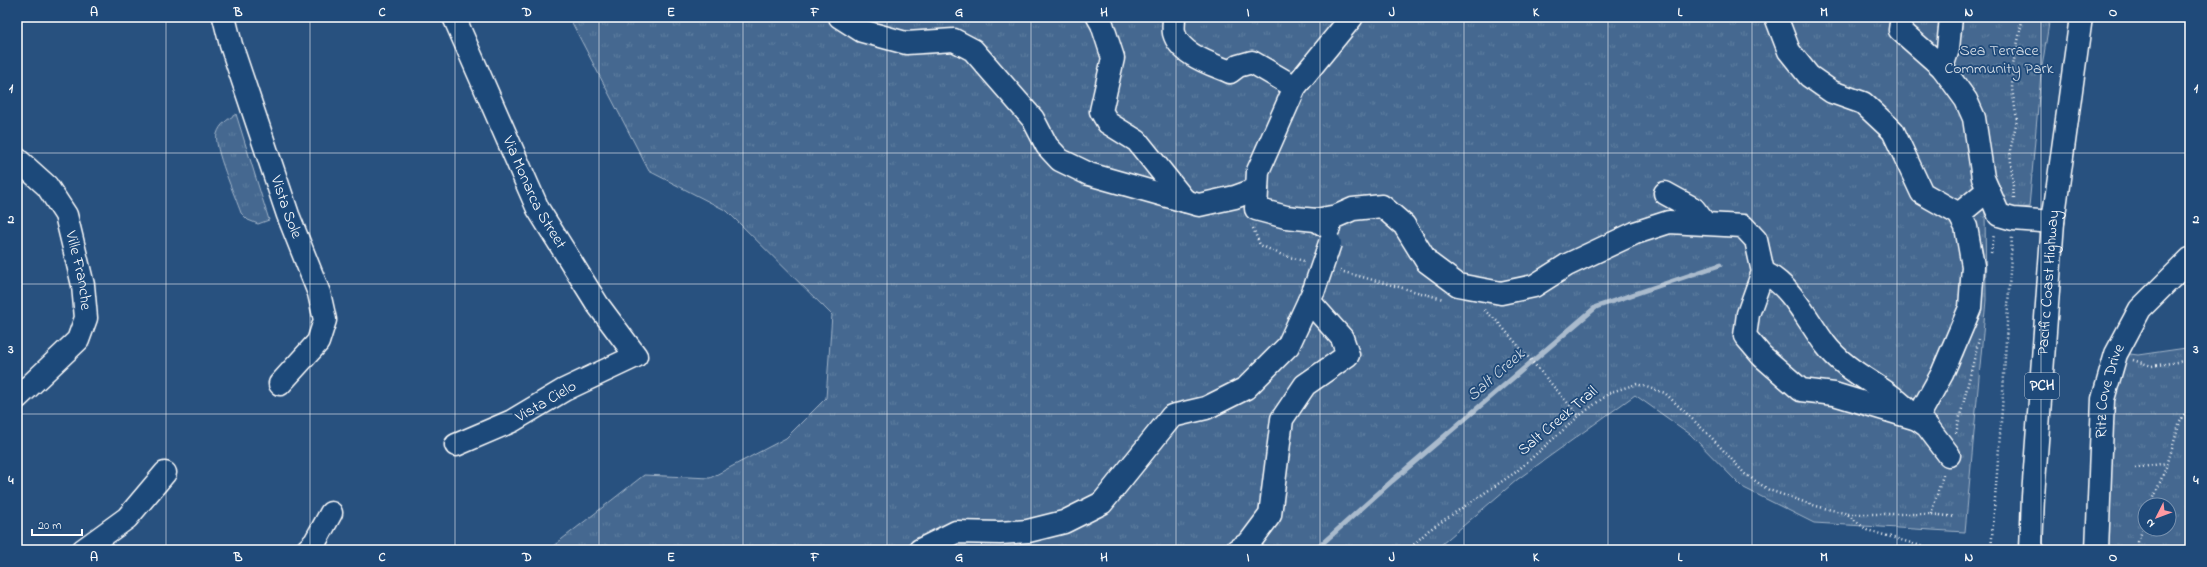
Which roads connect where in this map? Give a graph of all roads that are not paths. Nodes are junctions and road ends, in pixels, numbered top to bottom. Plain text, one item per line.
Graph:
1 (224, 17) edge
2 (454, 17) edge
3 (840, 17) edge
4 (1098, 17) edge
5 (1174, 17) edge
6 (1352, 17) edge
7 (1776, 17) edge
8 (1902, 17) edge
9 (1951, 17) edge
10 (2081, 17) edge
11 (1942, 67) junction
12 (1295, 87) junction
13 (17, 159) edge
14 (1988, 190) junction
15 (1665, 194) dead end
16 (1257, 199) junction
17 (1185, 201) junction
18 (1959, 214) junction
19 (1316, 220) junction
20 (1704, 222) junction
21 (2053, 222) junction
22 (2190, 259) edge
23 (1764, 272) junction
24 (1311, 296) junction
25 (636, 356) joint
26 (280, 384) dead end
27 (17, 398) edge
28 (1917, 418) junction
29 (456, 445) dead end
30 (1949, 455) road end
31 (165, 473) dead end
32 (331, 513) dead end
33 (83, 550) edge
34 (306, 550) edge
35 (920, 550) edge
36 (1237, 550) edge
37 (2031, 550) edge
38 (2097, 550) edge

1 - 26 main road, Vista Sole
2 - 25 main road, Via Monarca Street
3 - 17 main road
4 - 17 main road
5 - 12 main road
6 - 12 main road
7 - 18 main road
8 - 11 main road
9 - 11 main road
10 - 21 main road, Pacific Coast Highway / PCH
11 - 14 main road
12 - 16 main road
13 - 27 main road, Ville Franche
14 - 18 main road
14 - 21 main road
15 - 20 main road
16 - 17 main road
16 - 19 main road
18 - 28 main road
19 - 20 main road
19 - 24 main road, bridge
20 - 23 main road
21 - 37 main road, Pacific Coast Highway / PCH
22 - 38 main road, Ritz Cove Drive
23 - 28 main road
23 - 28 main road
24 - 35 main road
24 - 36 main road
25 - 29 main road, Vista Cielo
28 - 30 main road
31 - 33 main road
32 - 34 main road

